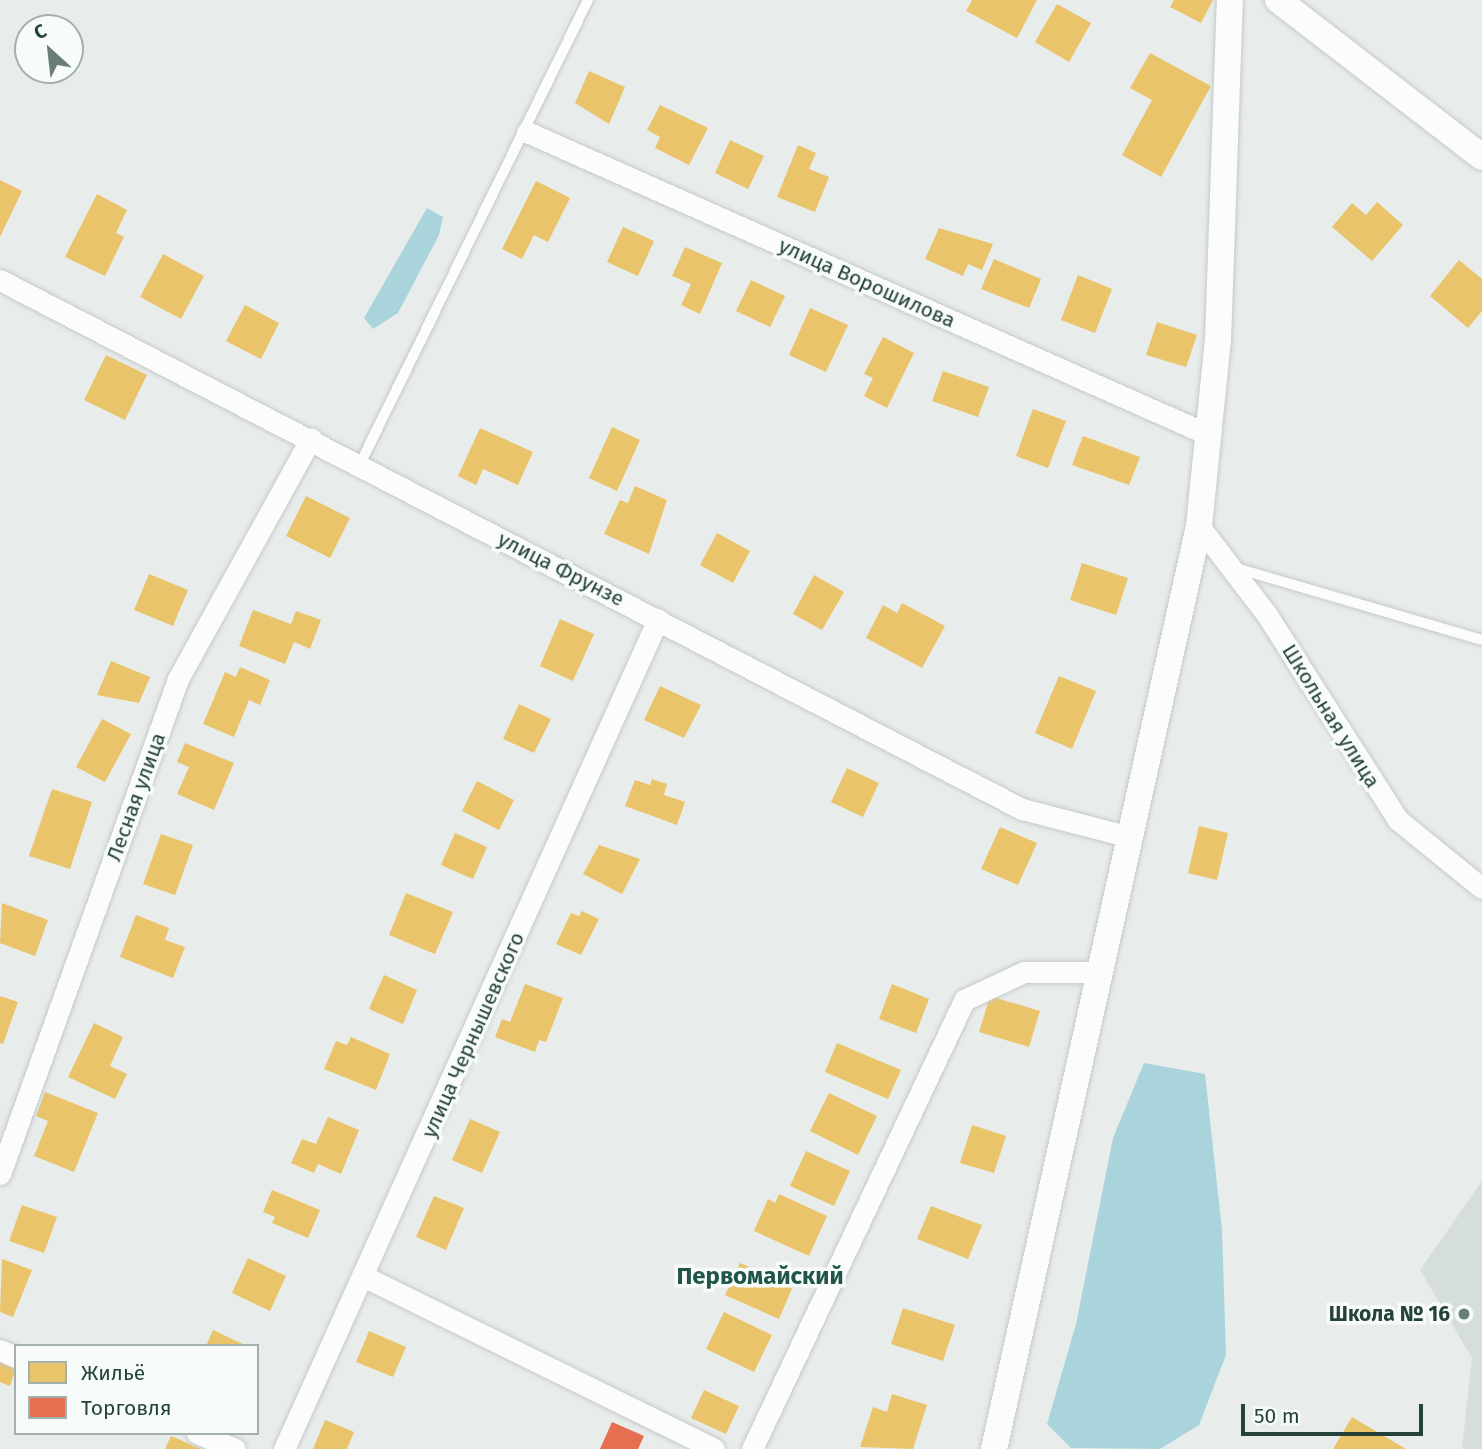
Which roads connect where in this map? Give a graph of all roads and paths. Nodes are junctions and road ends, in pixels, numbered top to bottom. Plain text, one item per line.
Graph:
1 (588, 0) edge
2 (1230, 0) edge
3 (1278, 0) edge
4 (527, 132) junction
5 (1482, 157) edge
6 (0, 279) edge
7 (1207, 434) junction
8 (311, 438) junction
9 (360, 464) junction
10 (1199, 526) junction
11 (1230, 566) junction
12 (658, 619) junction
13 (1482, 640) edge
14 (1130, 837) junction
15 (1482, 888) edge
16 (1100, 972) junction
17 (0, 1174) edge
18 (363, 1276) junction
19 (202, 1435) edge
20 (235, 1449) edge
21 (284, 1449) edge
22 (714, 1449) edge
23 (752, 1449) edge
24 (994, 1449) edge

1 - 4 lane
2 - 7 street
3 - 5 street
4 - 7 street, улица Ворошилова
4 - 9 lane
6 - 8 street, улица Фрунзе
7 - 10 street
8 - 9 street, улица Фрунзе
8 - 17 street, Лесная улица
9 - 12 street, улица Фрунзе
10 - 11 street, Школьная улица
10 - 14 street
11 - 13 lane
11 - 15 street, Школьная улица
12 - 14 street, улица Фрунзе
12 - 18 street, улица Чернышевского
14 - 16 street
16 - 23 street
16 - 24 street
18 - 21 street, улица Чернышевского
18 - 22 street
19 - 20 street

